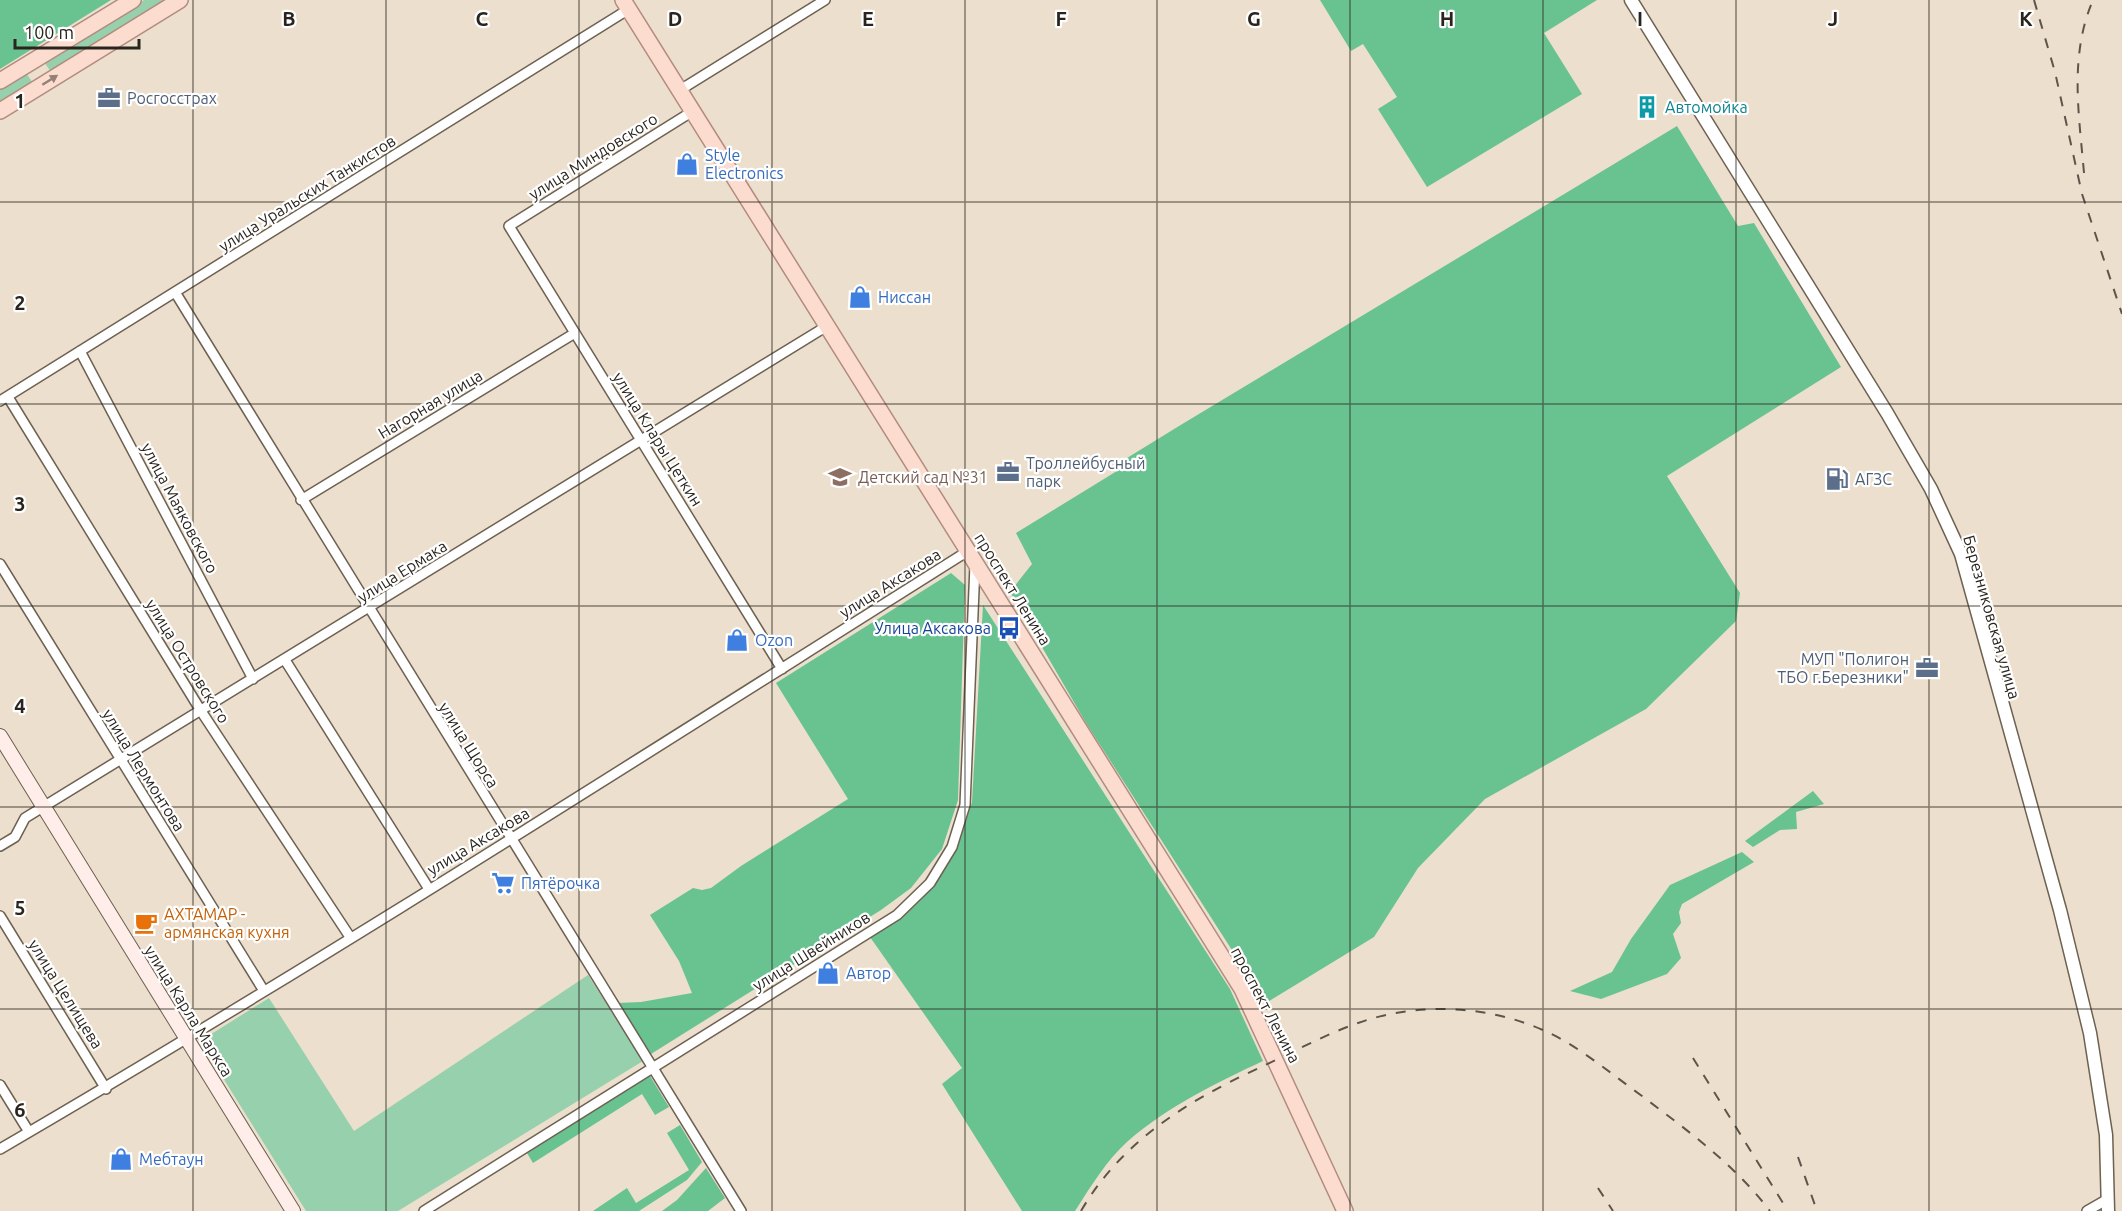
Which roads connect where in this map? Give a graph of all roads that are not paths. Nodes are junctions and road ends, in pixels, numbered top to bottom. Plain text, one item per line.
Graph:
1 (133, 0) edge
2 (180, 0) edge
3 (825, 0) edge
4 (1631, 0) edge
5 (626, 5) edge
6 (0, 81) edge
7 (680, 90) junction
8 (0, 111) edge
9 (693, 111) junction
10 (508, 226) joint
11 (175, 292) junction
12 (827, 326) junction
13 (575, 333) junction
14 (80, 351) junction
15 (4, 399) edge
16 (641, 441) junction
17 (301, 500) junction
18 (972, 557) junction
19 (0, 564) edge
20 (369, 609) junction
21 (285, 660) junction
22 (782, 669) junction
23 (253, 679) junction
24 (201, 711) junction
25 (0, 736) edge
26 (120, 760) junction
27 (43, 806) junction
28 (510, 839) junction
29 (0, 846) edge
30 (429, 889) junction
31 (0, 916) edge
32 (350, 937) junction
33 (264, 991) junction
34 (186, 1039) junction
35 (653, 1069) junction
36 (0, 1085) edge
37 (106, 1089) junction
38 (29, 1132) junction
39 (0, 1149) edge
40 (2108, 1205) edge
41 (293, 1211) edge
42 (424, 1211) edge
43 (741, 1211) edge
44 (1345, 1211) edge
45 (2087, 1211) edge

1 - 6 main road
8 -> 2 main road
3 - 7 street
4 - 40 street, Березниковская улица
5 - 7 main road, проспект Ленина
5 - 11 street, улица Уральских Танкистов
7 - 9 main road, проспект Ленина
9 - 10 street, улица Миндовского
9 - 12 main road, проспект Ленина
10 - 13 street, улица Клары Цеткин
11 - 14 street, улица Уральских Танкистов
11 - 17 street, улица Щорса
12 - 16 street, улица Ермака
12 - 18 main road, проспект Ленина
13 - 16 street, улица Клары Цеткин
13 - 17 street, Нагорная улица
14 - 15 street, улица Уральских Танкистов
14 - 23 street, улица Маяковского
15 - 24 street, улица Островского
16 - 20 street, улица Ермака
16 - 22 street, улица Клары Цеткин
17 - 20 street, улица Щорса
18 - 22 street, улица Аксакова
18 - 35 street, улица Швейников
18 - 44 main road, проспект Ленина
19 - 26 street, улица Лермонтова
20 - 21 street, улица Ермака
20 - 28 street, улица Щорса
21 - 23 street, улица Ермака
21 - 30 street
22 - 28 street, улица Аксакова
23 - 24 street, улица Ермака
24 - 26 street, улица Ермака
24 - 32 street, улица Островского
25 - 27 main road, улица Карла Маркса
26 - 27 street, улица Ермака
26 - 33 street, улица Лермонтова
27 - 29 street, улица Ермака
27 - 34 main road, улица Карла Маркса
28 - 30 street, улица Аксакова
28 - 35 street, улица Щорса
30 - 32 street, улица Аксакова
31 - 37 street, улица Целищева
32 - 33 street, улица Аксакова
33 - 34 street, улица Аксакова
34 - 37 street, улица Аксакова
34 - 41 main road, улица Карла Маркса
35 - 42 street, улица Швейников
35 - 43 street, улица Щорса
36 - 38 street
37 - 38 street, улица Аксакова
38 - 39 street, улица Аксакова
40 - 45 street

